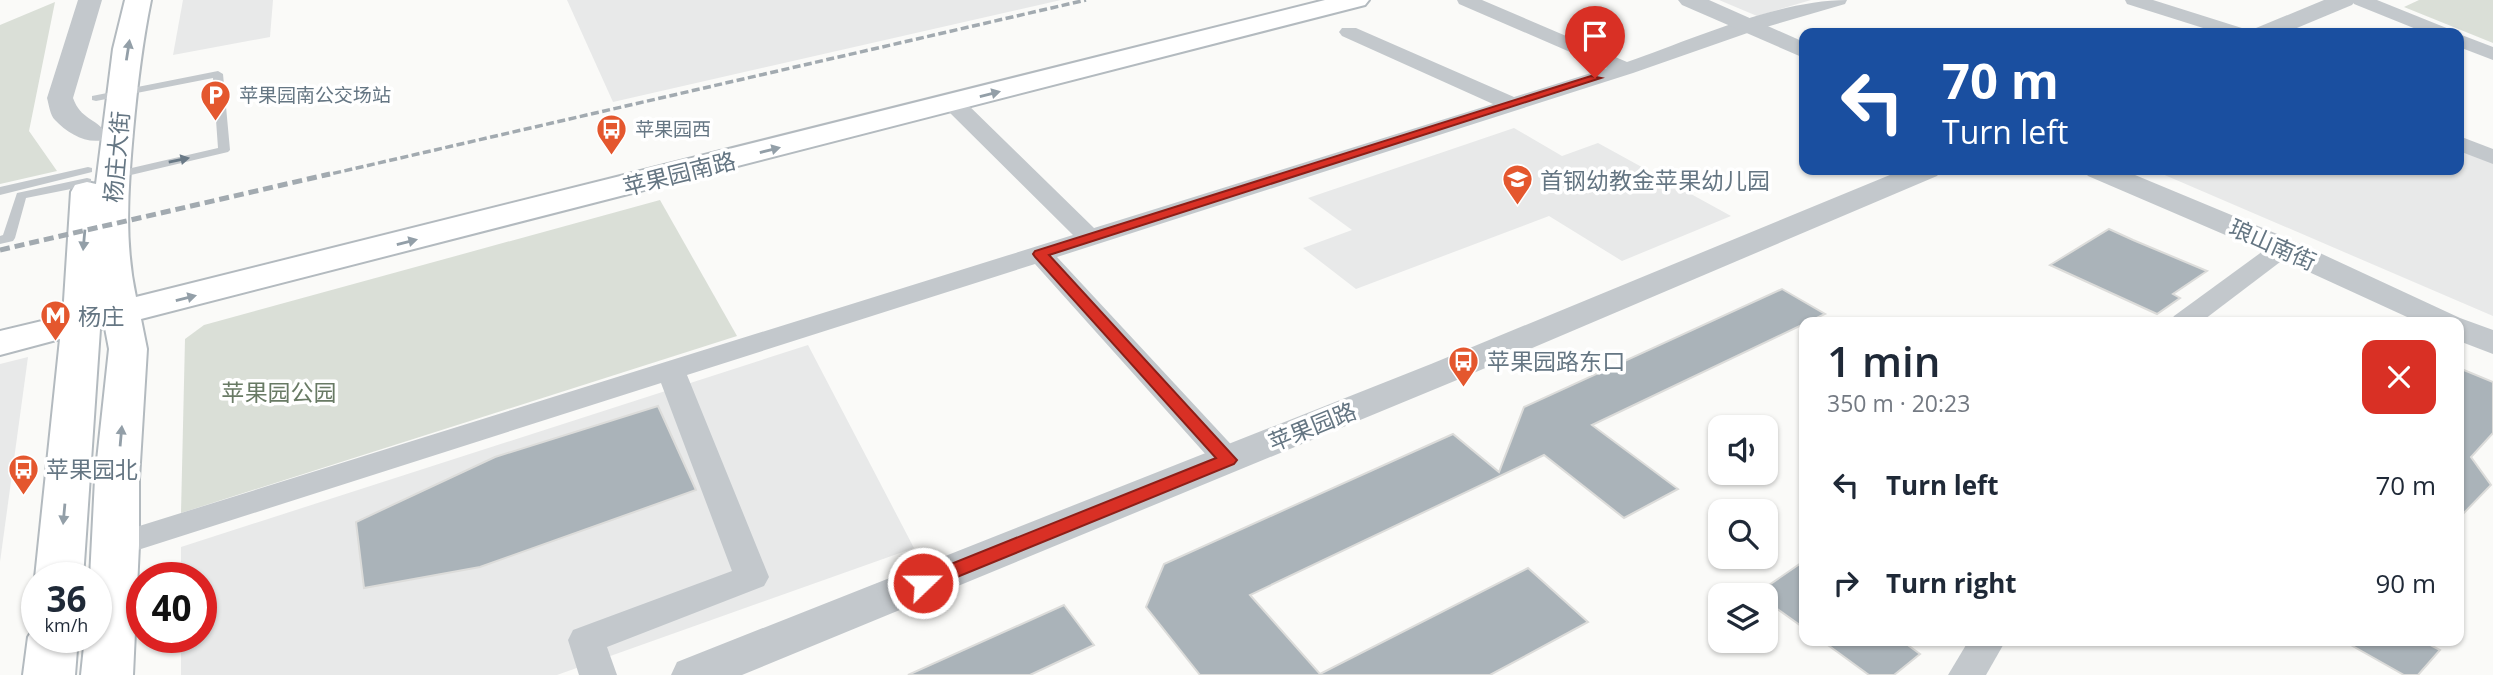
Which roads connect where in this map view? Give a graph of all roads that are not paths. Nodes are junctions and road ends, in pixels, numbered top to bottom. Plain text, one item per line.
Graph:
1 (90, 0) edge
2 (115, 0) edge
3 (138, 0) edge
4 (1270, 0) edge
5 (1356, 0) edge
6 (1466, 0) edge
7 (1690, 0) edge
8 (1838, 0) edge
9 (2134, 0) edge
10 (2344, 0) edge
11 (2361, 0) edge
12 (1749, 26) junction
13 (2222, 28) edge
14 (2277, 28) edge
15 (2430, 28) edge
16 (1349, 32) dead end
17 (2464, 42) edge
18 (1799, 49) edge
19 (2493, 54) edge
20 (1626, 69) junction
21 (109, 96) junction
22 (954, 104) junction
23 (1511, 104) junction
24 (93, 134) junction
25 (2464, 144) edge
26 (2493, 157) edge
27 (1915, 175) edge
28 (2110, 175) edge
29 (96, 176) junction
30 (23, 190) junction
31 (0, 191) edge
32 (1090, 238) junction
33 (0, 240) edge
34 (2283, 248) junction
35 (1040, 254) junction
36 (99, 308) junction
37 (2191, 317) edge
38 (2435, 317) edge
39 (0, 320) edge
40 (2464, 330) edge
41 (0, 343) edge
42 (2493, 343) edge
43 (671, 371) junction
44 (1228, 460) junction
45 (116, 545) junction
46 (61, 562) edge
47 (1984, 646) edge
48 (51, 653) edge
49 (49, 675) edge
50 (107, 675) edge
51 (598, 675) edge
52 (694, 675) edge
53 (1967, 675) edge

1 - 24 street, 杨庄大街
2 - 21 main road, 杨庄大街
21 -> 3 main road, 杨庄大街
4 - 36 main road, 苹果园南路
22 -> 5 main road, 苹果园南路
6 - 20 street
7 - 12 street
8 - 12 street
9 - 13 street
10 - 14 street
11 - 15 street
12 - 18 street
12 - 20 street
16 - 23 street
17 - 19 street
20 - 23 street
21 - 24 main road, 杨庄大街
21 - 29 main road, 杨庄大街
29 -> 21 lane
22 - 32 street
36 -> 22 main road, 苹果园南路
23 - 32 street
24 - 29 main road, 杨庄大街
25 - 26 street
27 - 44 street, 苹果园路
28 - 34 street, 琅山南街
29 - 30 lane
29 - 36 main road, 杨庄大街
30 - 31 lane
30 - 33 lane
32 - 35 street
34 - 37 street
34 - 38 street, 琅山南街
35 - 43 street
35 - 44 street
36 - 39 main road, 苹果园南路
36 - 41 main road, 苹果园南路
45 -> 36 main road
36 -> 46 main road, 杨庄大街
40 - 42 street
43 - 45 street
43 - 51 street
44 - 52 street, 苹果园路
45 - 50 main road
47 - 53 street
48 - 49 main road

